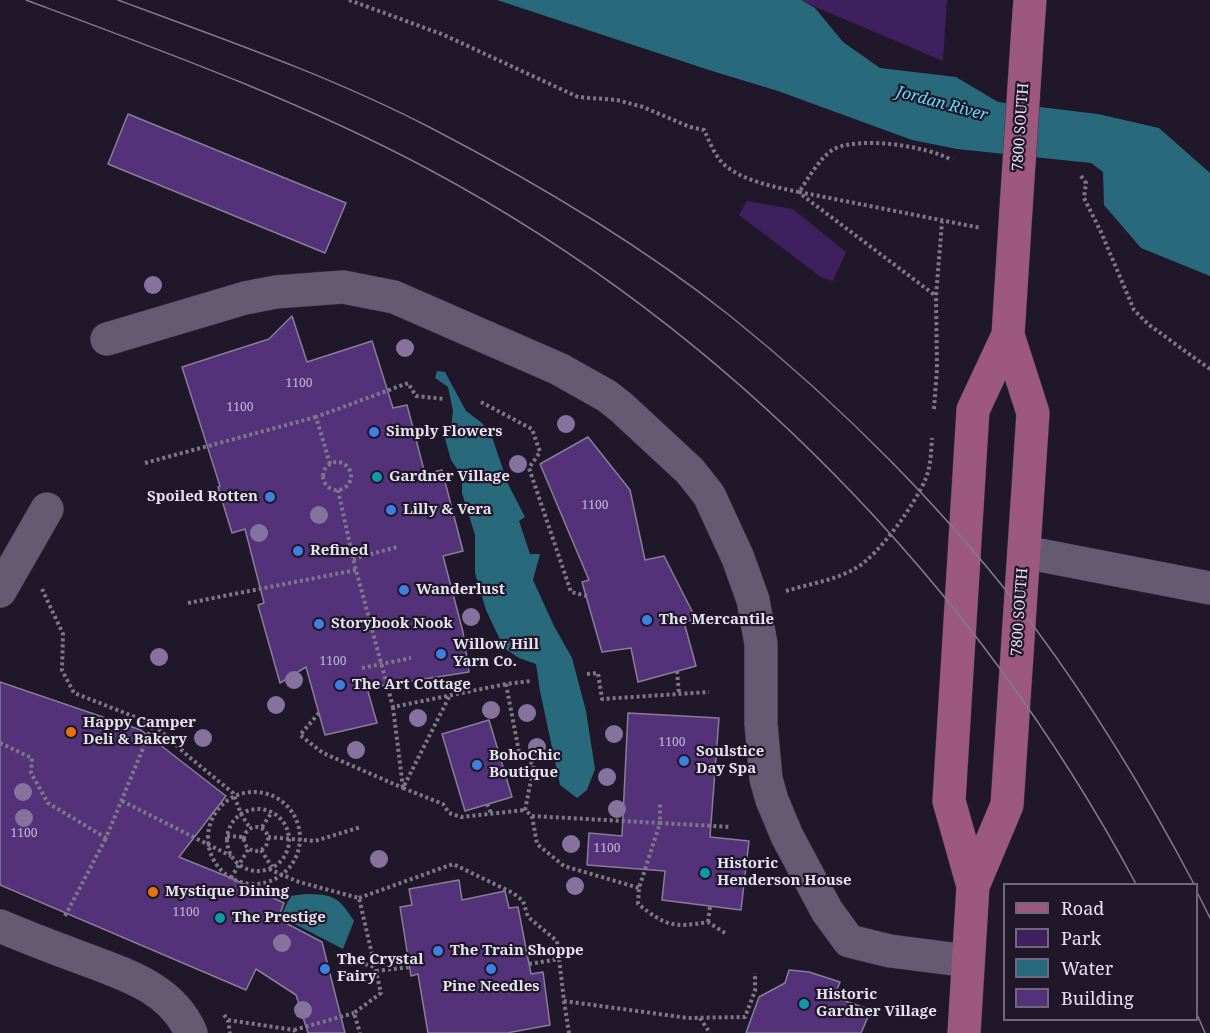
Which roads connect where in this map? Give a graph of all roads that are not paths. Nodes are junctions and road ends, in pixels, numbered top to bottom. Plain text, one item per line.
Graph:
1 (1029, 13) edge
2 (1008, 335) junction
3 (107, 339) dead end
4 (47, 509) dead end
5 (1024, 552) junction
6 (1210, 588) edge
7 (0, 591) edge
8 (973, 886) junction
9 (0, 926) edge
10 (968, 962) junction
11 (191, 1033) edge
12 (964, 1033) edge

1 - 2 main road, 7800 SOUTH, bridge
2 - 5 main road, 7800 SOUTH
2 - 8 main road, 7800 SOUTH
3 - 10 lane
4 - 7 lane
5 - 6 lane
5 - 8 main road, 7800 SOUTH
8 - 10 main road, 7800 SOUTH
9 - 11 lane
10 - 12 main road, 7800 SOUTH

